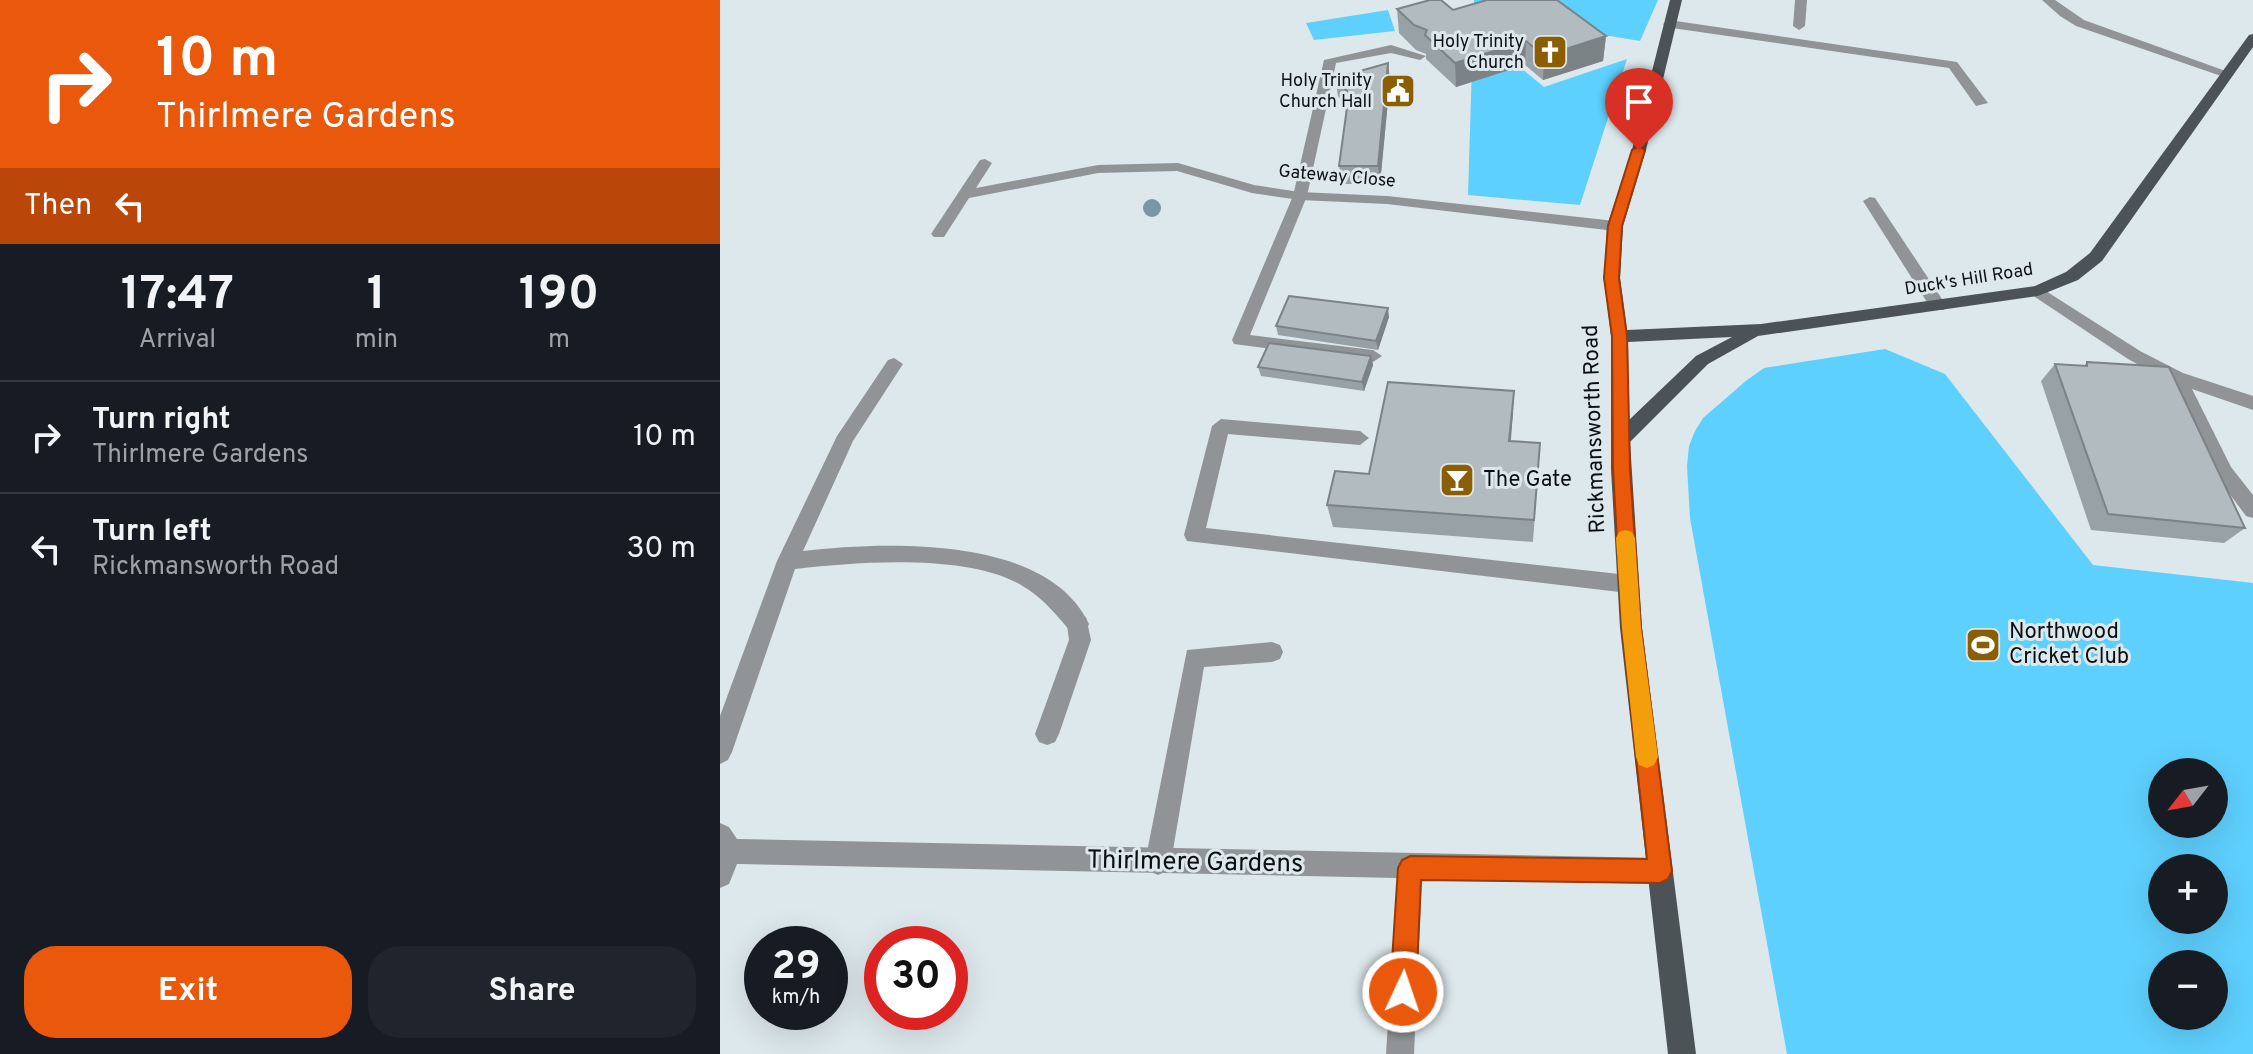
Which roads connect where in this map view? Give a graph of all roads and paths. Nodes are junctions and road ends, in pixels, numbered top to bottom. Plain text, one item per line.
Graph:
1 (1676, 0) edge
2 (1801, 0) edge
3 (2048, 0) edge
4 (1669, 24) junction
5 (1799, 26) dead end
6 (2253, 38) edge
7 (1420, 56) edge
8 (2228, 74) junction
9 (1981, 103) dead end
10 (985, 163) dead end
11 (964, 195) junction
12 (1300, 196) junction
13 (1870, 201) dead end
14 (1615, 226) junction
15 (939, 234) dead end
16 (2038, 291) junction
17 (1938, 306) junction
18 (1761, 330) junction
19 (1619, 336) junction
20 (1373, 356) edge
21 (894, 364) dead end
22 (2177, 378) junction
23 (2253, 403) edge
24 (1360, 438) dead end
25 (1621, 439) junction
26 (2253, 510) edge
27 (787, 561) junction
28 (1628, 584) junction
29 (1272, 652) dead end
30 (1047, 734) dead end
31 (720, 752) edge
32 (725, 844) edge
33 (1158, 862) junction
34 (1410, 868) junction
35 (1660, 871) junction
36 (720, 875) edge
37 (1400, 1054) edge
38 (1682, 1054) edge

1 - 4 main road, Rickmansworth Road
2 - 5 street
3 - 8 street
4 - 9 street
4 - 14 main road, Rickmansworth Road
6 - 8 main road, Duck's Hill Road
7 - 12 street
8 - 16 main road, Duck's Hill Road
10 - 11 street
11 - 12 street, Gateway Close
11 - 15 street
12 - 14 street, Gateway Close
12 - 20 street
13 - 17 street
14 - 19 main road, Rickmansworth Road
16 - 17 main road, Duck's Hill Road
16 - 22 street
17 - 18 main road, Duck's Hill Road
18 - 19 main road, Duck's Hill Road
18 - 25 main road
19 - 25 main road, Rickmansworth Road
21 - 27 street
22 - 23 street
22 - 26 street
24 - 28 street
25 - 28 main road, Rickmansworth Road
27 - 30 street
27 - 31 street
28 - 35 main road, Rickmansworth Road
29 - 33 street
32 - 33 street, Thirlmere Gardens
32 - 36 street, Thirlmere Gardens
33 - 34 street, Thirlmere Gardens
34 - 35 street, Thirlmere Gardens
34 - 37 street
35 - 38 main road, Rickmansworth Road

